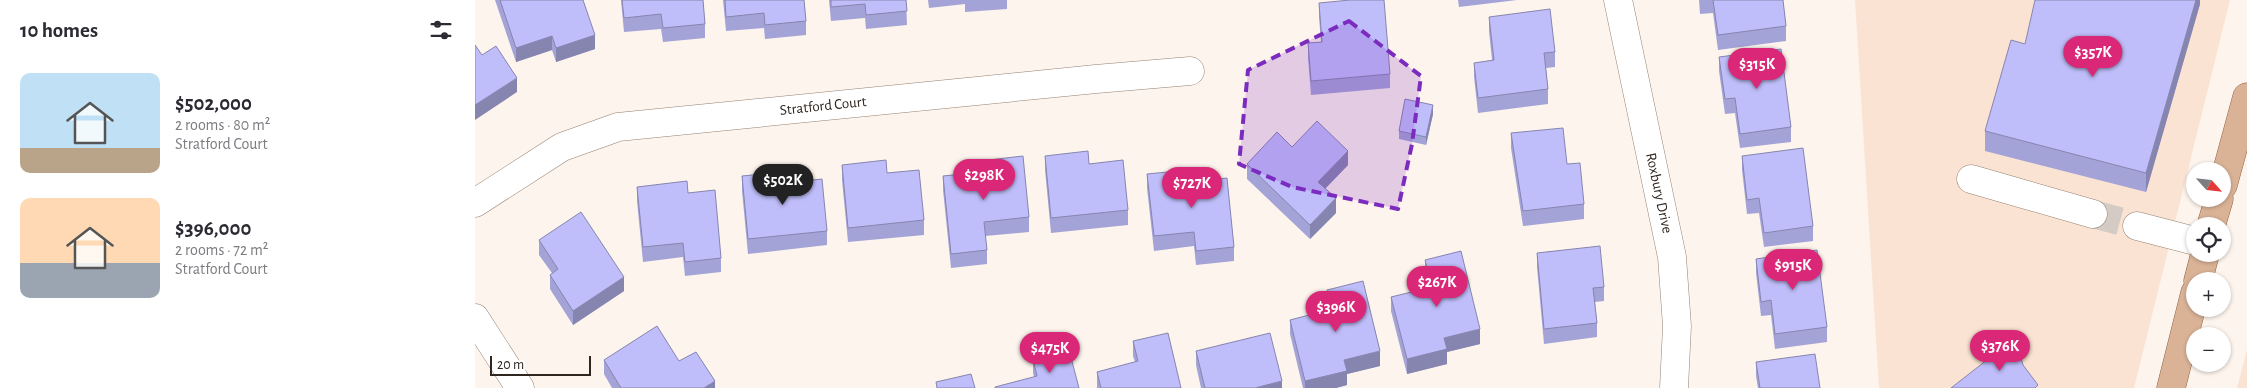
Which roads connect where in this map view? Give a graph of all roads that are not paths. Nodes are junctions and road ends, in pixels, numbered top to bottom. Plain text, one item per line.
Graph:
1 (1618, 0) edge
2 (1190, 71) dead end
3 (2247, 97) edge
4 (2229, 162) edge
5 (1971, 179) dead end
6 (475, 203) edge
7 (2093, 214) tunnel mouth
8 (2137, 226) tunnel mouth
9 (2186, 239) edge
10 (2189, 317) edge
11 (475, 318) edge
12 (520, 388) edge
13 (1675, 388) edge
14 (2171, 388) edge

1 - 13 street, Roxbury Drive
2 - 6 street, Stratford Court
3 - 4 main road
5 - 7 street
8 - 9 street
10 - 14 main road
11 - 12 street

